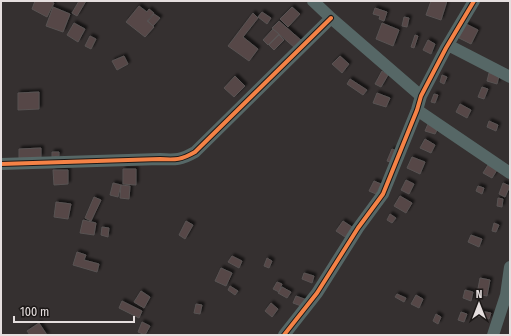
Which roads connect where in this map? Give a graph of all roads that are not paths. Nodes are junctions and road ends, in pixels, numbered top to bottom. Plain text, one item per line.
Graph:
1 (312, 1) edge
2 (474, 1) edge
3 (331, 18) junction
4 (448, 45) junction
5 (510, 77) edge
6 (421, 96) junction
7 (417, 110) junction
8 (1, 164) edge
9 (510, 173) edge
10 (510, 267) edge
11 (284, 335) edge
12 (493, 335) edge

1 - 3 street
2 - 4 street
3 - 6 street
3 - 8 street
4 - 5 street
4 - 6 street
6 - 7 street
7 - 9 street
7 - 11 street
10 - 12 street

